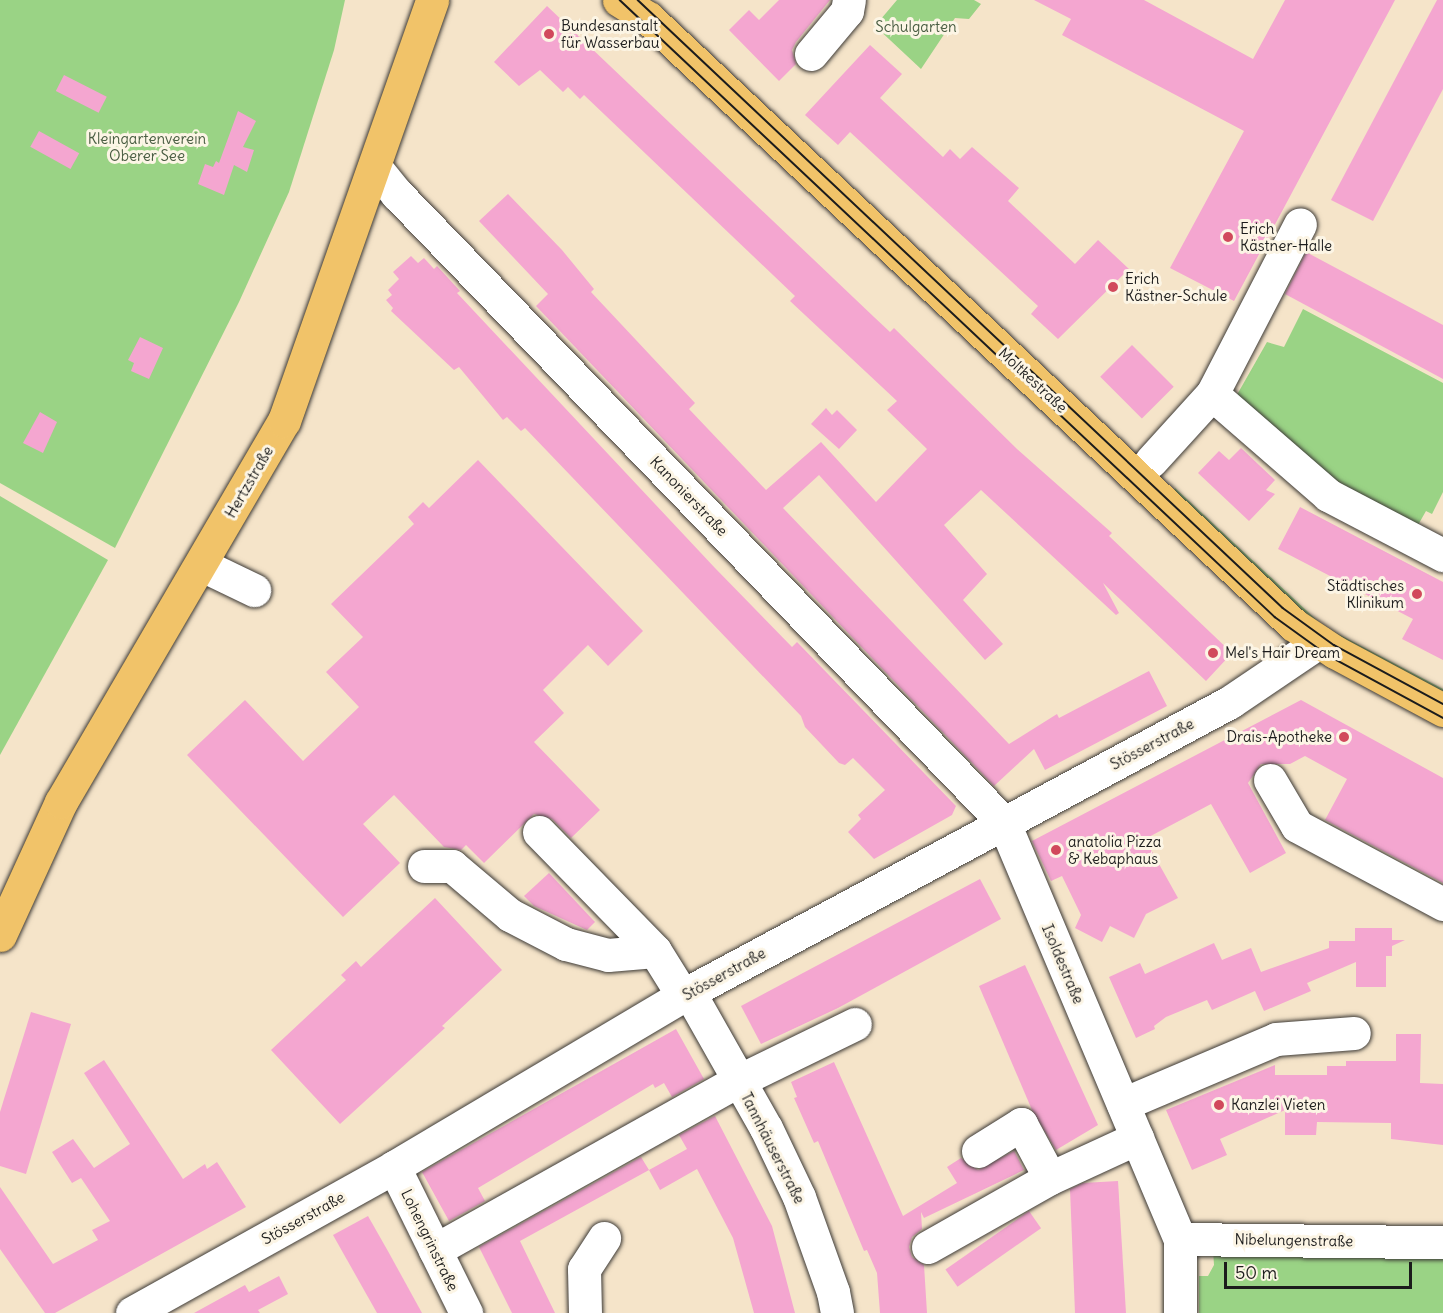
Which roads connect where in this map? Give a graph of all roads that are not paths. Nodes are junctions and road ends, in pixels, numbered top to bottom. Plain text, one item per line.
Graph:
1 (432, 0) edge
2 (619, 0) edge
3 (849, 0) edge
4 (643, 9) edge
5 (811, 54) dead end
6 (375, 167) junction
7 (1300, 224) dead end
8 (1212, 394) junction
9 (1151, 461) dead end
10 (1443, 555) edge
11 (202, 565) junction
12 (254, 590) dead end
13 (1319, 642) junction
14 (1443, 710) edge
15 (1270, 780) dead end
16 (1004, 823) junction
17 (539, 832) dead end
18 (424, 866) dead end
19 (1443, 904) edge
20 (0, 934) edge
21 (655, 951) junction
22 (686, 994) junction
23 (855, 1024) dead end
24 (1354, 1033) dead end
25 (738, 1081) junction
26 (1123, 1104) junction
27 (1137, 1137) junction
28 (978, 1151) dead end
29 (394, 1167) junction
30 (1050, 1178) junction
31 (603, 1238) dead end
32 (1180, 1239) junction
33 (1443, 1242) edge
34 (928, 1247) dead end
35 (435, 1250) junction
36 (132, 1313) edge
37 (466, 1313) edge
38 (585, 1313) edge
39 (837, 1313) edge
40 (1180, 1313) edge

1 - 6 main road, Hertzstraße
2 - 4 main road, Moltkestraße
3 - 5 street
4 - 13 main road, Moltkestraße
6 - 11 main road, Hertzstraße
6 - 16 street, Kanonierstraße
7 - 8 street
8 - 9 street
8 - 10 street
11 - 12 street
11 - 20 main road, Hertzstraße
13 - 14 main road, Moltkestraße
13 - 16 street, Stösserstraße
15 - 19 street
16 - 22 street, Stösserstraße
16 - 26 street, Isoldestraße
17 - 21 street, Tannhäuserstraße
18 - 21 street
21 - 22 street, Tannhäuserstraße
22 - 25 street, Tannhäuserstraße
22 - 29 street, Stösserstraße
23 - 25 street
24 - 26 street
25 - 35 street
25 - 39 street, Tannhäuserstraße
26 - 27 street, Isoldestraße
27 - 30 street
27 - 32 street, Isoldestraße
28 - 30 street
29 - 35 street, Lohengrinstraße
29 - 36 street, Stösserstraße
30 - 34 street
31 - 38 street
32 - 33 street, Nibelungenstraße
32 - 40 street, Isoldestraße
35 - 37 street, Lohengrinstraße

